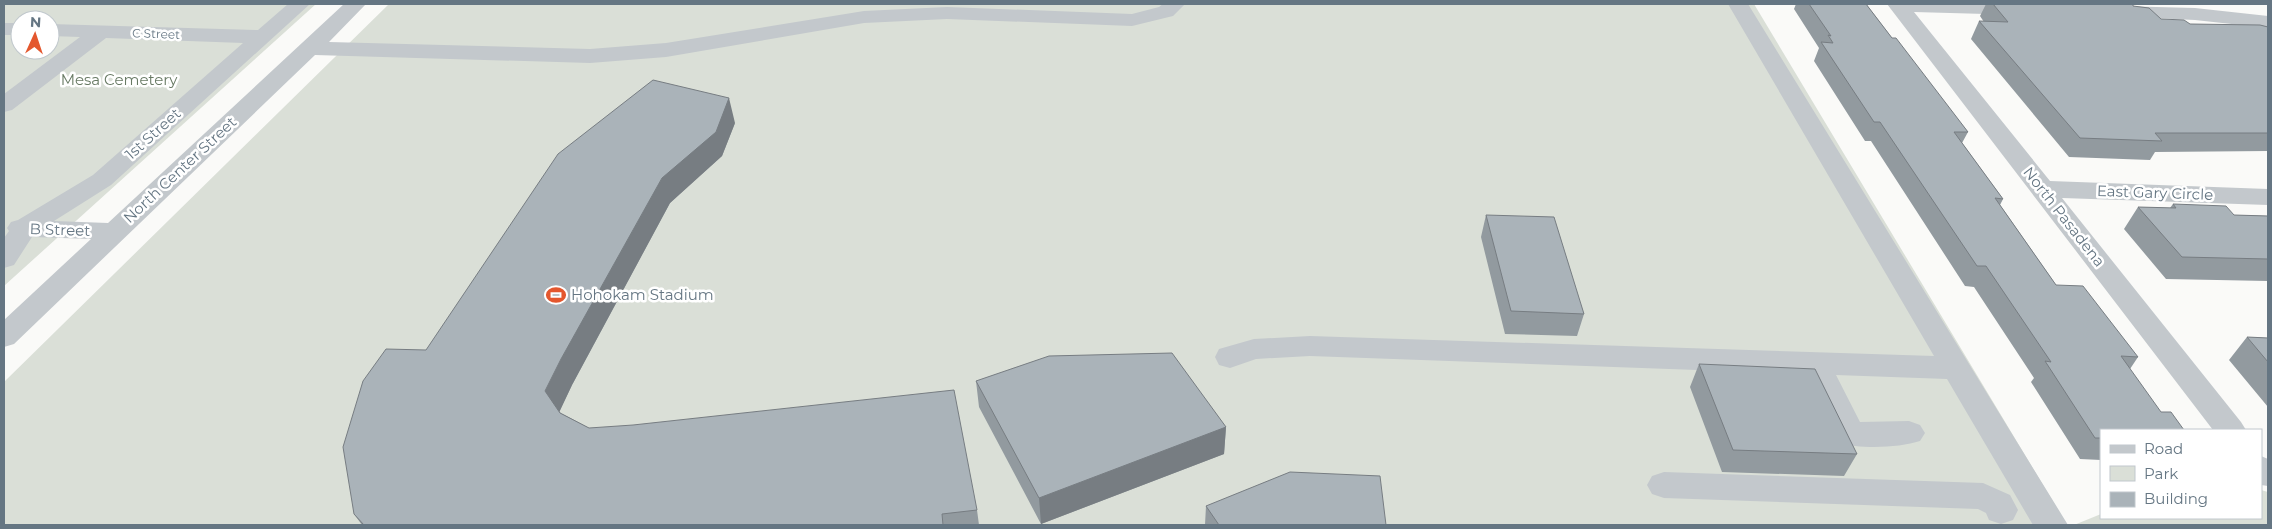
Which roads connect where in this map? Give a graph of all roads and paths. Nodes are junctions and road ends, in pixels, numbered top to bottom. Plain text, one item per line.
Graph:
1 (300, 4) edge
2 (356, 4) edge
3 (1175, 4) edge
4 (1738, 4) edge
5 (1898, 5) edge
6 (2189, 9) edge
7 (2046, 10) edge
8 (2096, 11) edge
9 (2268, 22) edge
10 (60, 30) edge
11 (101, 32) junction
12 (262, 37) junction
13 (310, 48) junction
14 (4, 105) edge
15 (2042, 189) junction
16 (2268, 197) edge
17 (14, 228) edge
18 (116, 232) junction
19 (4, 258) edge
20 (4, 337) edge
21 (1230, 356) dead end
22 (1815, 363) junction
23 (1956, 368) junction
24 (2229, 429) edge
25 (1909, 433) dead end
26 (1664, 485) dead end
27 (2001, 510) dead end
28 (2051, 525) edge

1 - 12 street, 1st Street
2 - 13 street, North Center Street
3 - 13 street
4 - 23 street
5 - 7 street
5 - 15 street, North Pasadena
6 - 8 street
6 - 9 street
10 - 11 street, C Street
11 - 12 street, C Street
11 - 14 street
12 - 17 street, 1st Street
13 - 18 street, North Center Street
15 - 16 street, East Gary Circle
15 - 24 street, North Pasadena
17 - 18 street, B Street
17 - 19 street, 1st Street
18 - 20 street, North Center Street
21 - 22 street
22 - 23 street
22 - 25 street
23 - 28 street
26 - 27 street

